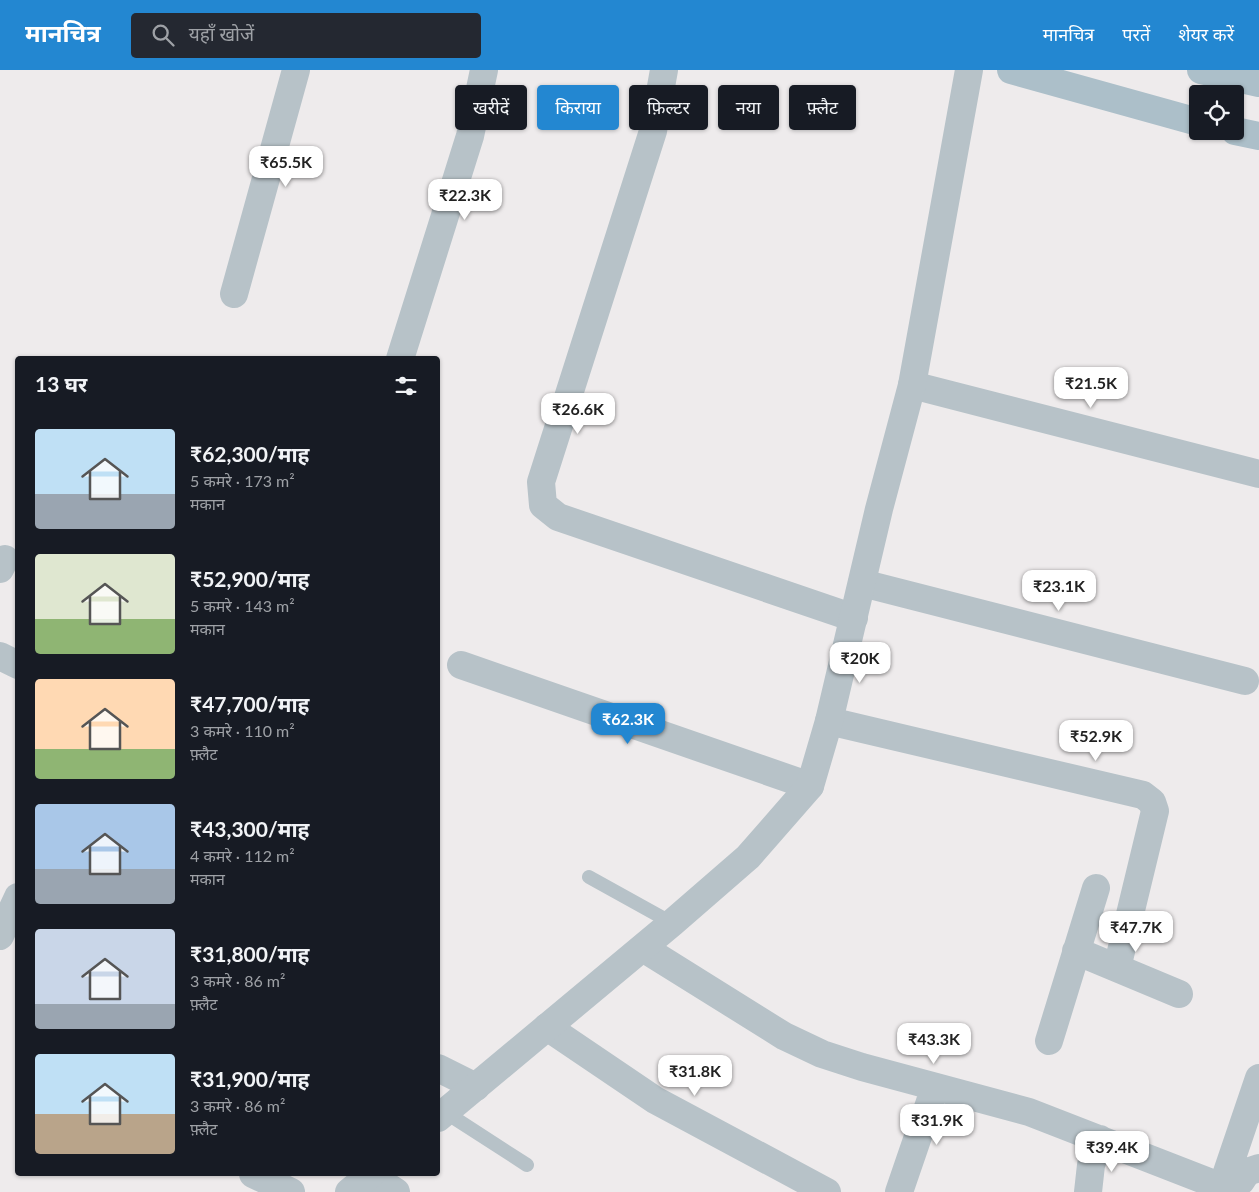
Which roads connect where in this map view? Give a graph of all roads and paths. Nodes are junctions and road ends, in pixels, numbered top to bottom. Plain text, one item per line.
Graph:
1 (296, 70) edge
2 (484, 70) edge
3 (664, 70) edge
4 (969, 70) edge
5 (1011, 70) edge
6 (1201, 70) edge
7 (1259, 83) edge
8 (1189, 119) edge
9 (1244, 133) edge
10 (1259, 136) edge
11 (234, 294) dead end
12 (401, 356) edge
13 (912, 385) junction
14 (1259, 474) edge
15 (862, 583) junction
16 (854, 618) junction
17 (0, 656) edge
18 (15, 664) edge
19 (461, 665) dead end
20 (1245, 681) dead end
21 (829, 721) junction
22 (810, 786) junction
23 (589, 877) dead end
24 (1096, 888) dead end
25 (15, 904) edge
26 (672, 923) junction
27 (0, 936) edge
28 (643, 948) junction
29 (1076, 951) junction
30 (1117, 968) junction
31 (1179, 994) dead end
32 (548, 1027) junction
33 (1049, 1041) dead end
34 (440, 1069) edge
35 (1259, 1078) edge
36 (476, 1087) junction
37 (935, 1087) junction
38 (441, 1115) edge
39 (1100, 1140) junction
40 (527, 1165) dead end
41 (1259, 1168) edge
42 (257, 1176) edge
43 (368, 1176) edge
44 (373, 1176) edge
45 (1222, 1187) junction
46 (291, 1192) edge
47 (349, 1192) edge
48 (396, 1192) edge
49 (827, 1192) edge
50 (899, 1192) edge
51 (1088, 1192) edge

1 - 11 street
2 - 12 street
3 - 16 street
4 - 13 street
5 - 8 main road
6 - 7 main road
9 - 10 main road
13 - 14 street
13 - 15 street
15 - 16 street
15 - 20 street
16 - 21 street
17 - 18 street
19 - 22 street
21 - 22 street
21 - 30 street
22 - 26 street
23 - 26 lane
24 - 29 street
25 - 27 street
26 - 28 street
28 - 32 street
28 - 37 street
29 - 30 street
29 - 33 street
30 - 31 street
32 - 36 street
32 - 49 street
34 - 36 street
35 - 45 street
36 - 38 street
37 - 39 street
37 - 50 street
38 - 40 lane
39 - 45 street
39 - 51 street
41 - 45 street
42 - 46 street
43 - 47 street
44 - 48 street

